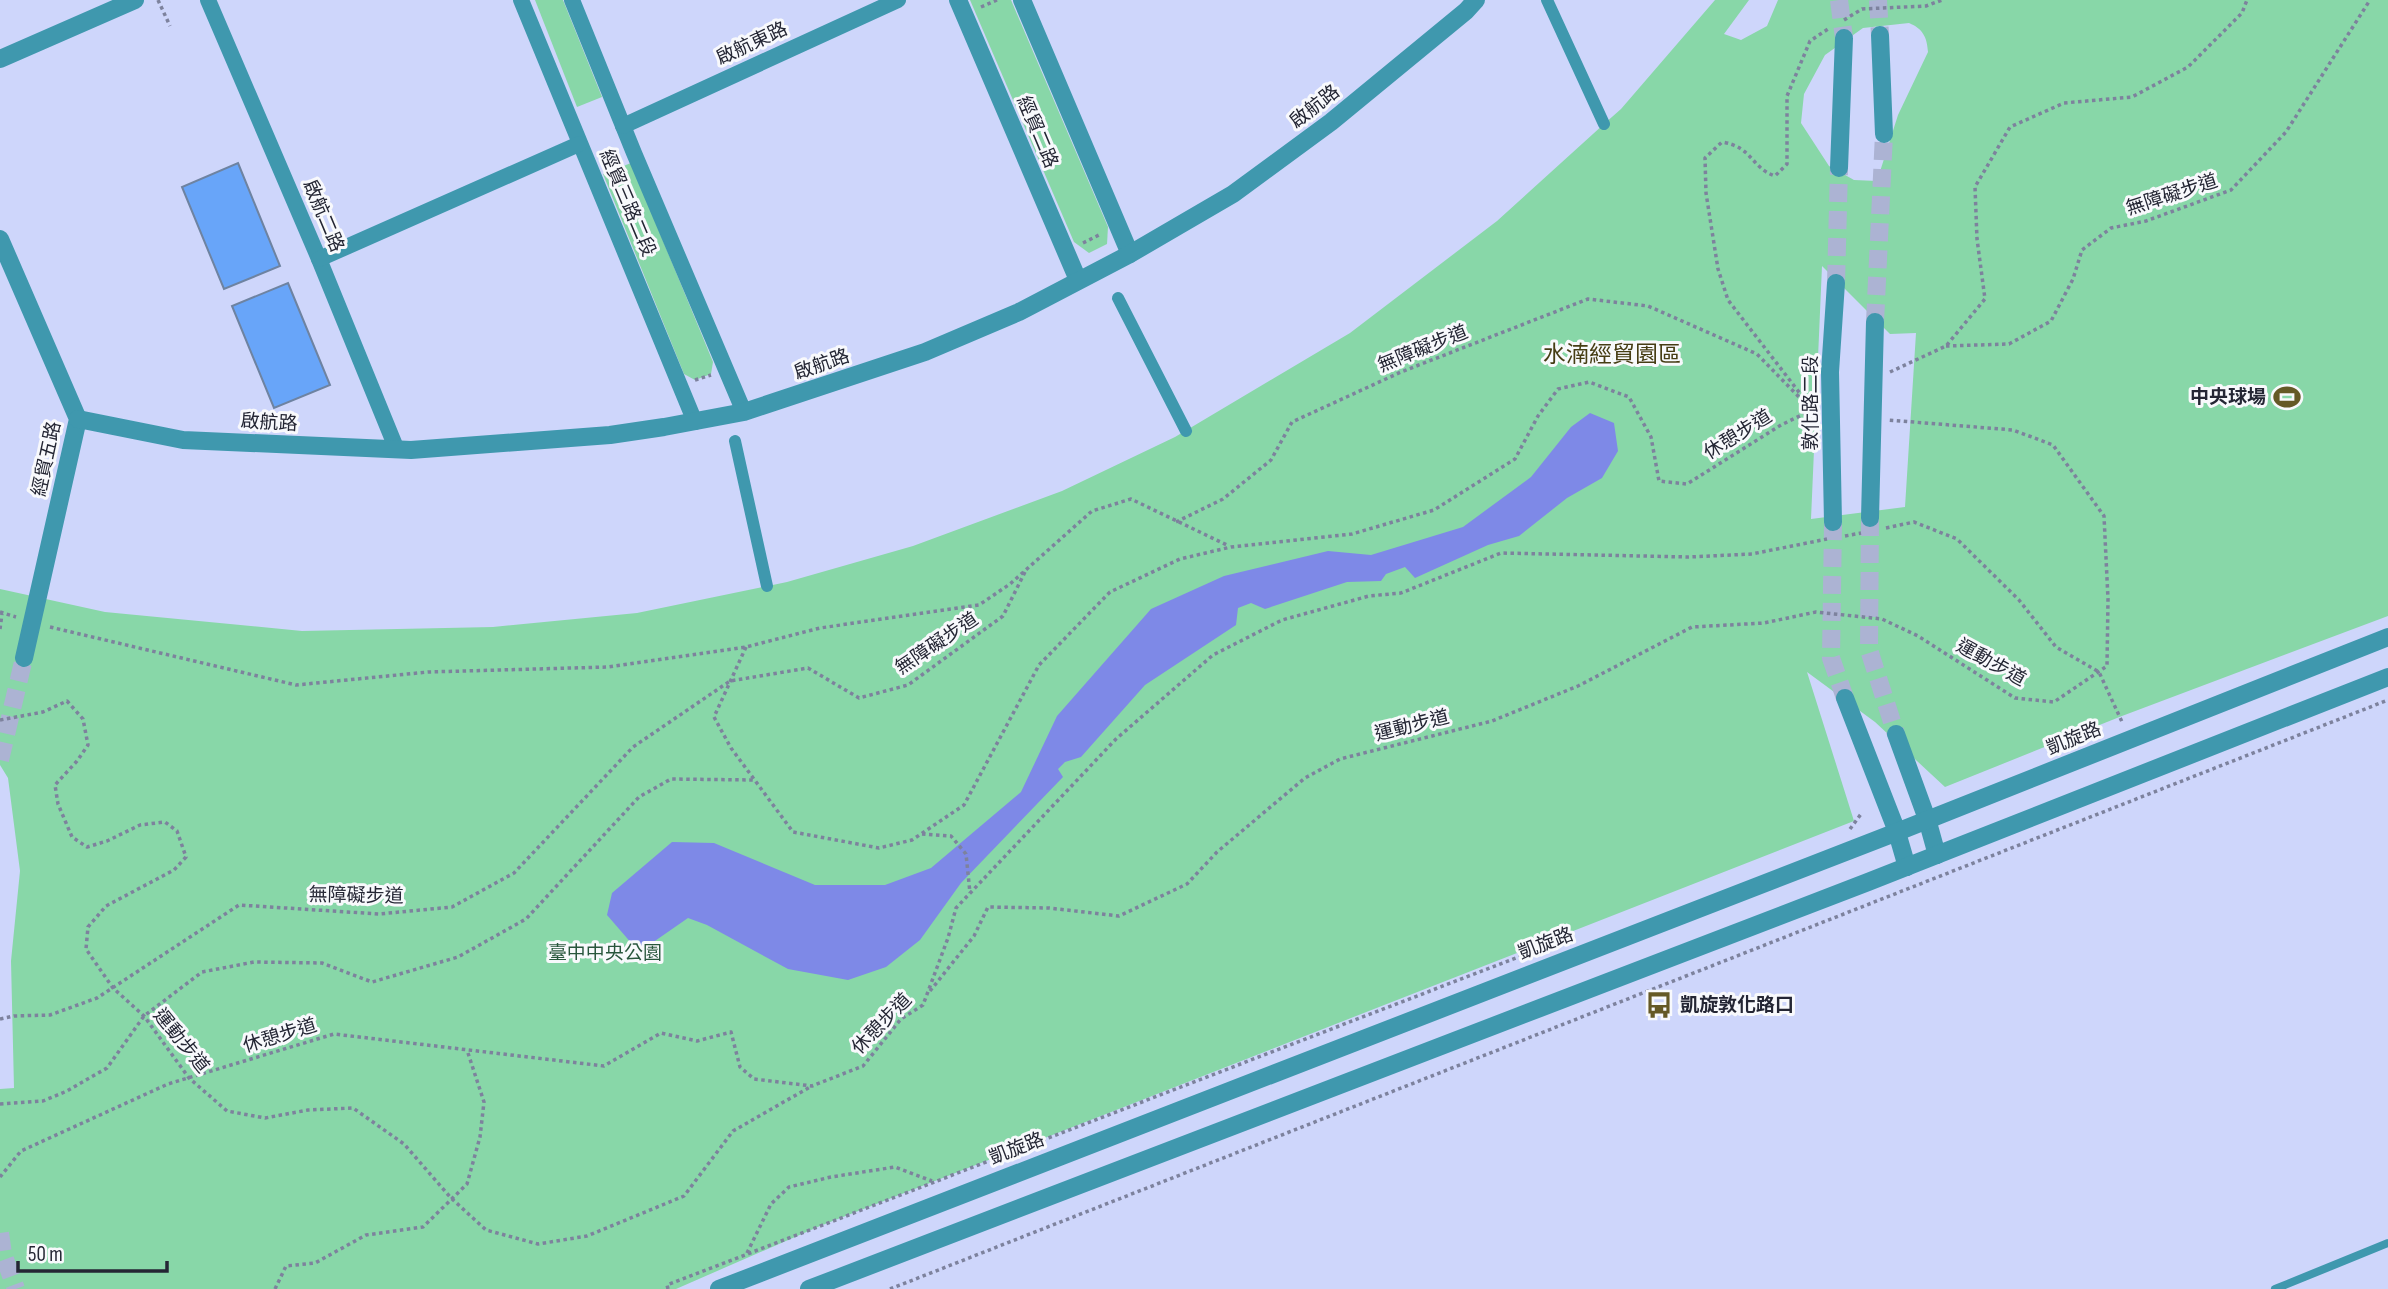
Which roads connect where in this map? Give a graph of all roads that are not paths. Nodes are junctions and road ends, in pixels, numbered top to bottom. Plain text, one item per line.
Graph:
1 (135, 0) edge
2 (208, 0) edge
3 (521, 0) edge
4 (572, 0) edge
5 (898, 0) edge
6 (958, 0) edge
7 (1022, 0) edge
8 (1475, 0) edge
9 (1547, 0) edge
10 (1838, 29) tunnel mouth
11 (1880, 35) tunnel mouth
12 (0, 59) edge
13 (1604, 124) dead end
14 (623, 126) junction
15 (1884, 134) tunnel mouth
16 (579, 144) junction
17 (1839, 169) tunnel mouth
18 (0, 239) edge
19 (1130, 254) junction
20 (319, 259) junction
21 (1078, 280) junction
22 (1836, 283) tunnel mouth
23 (1118, 298) dead end
24 (1875, 322) tunnel mouth
25 (744, 412) junction
26 (78, 419) junction
27 (695, 422) junction
28 (1186, 431) dead end
29 (735, 441) dead end
30 (397, 450) junction
31 (1870, 518) tunnel mouth
32 (1833, 522) tunnel mouth
33 (767, 586) dead end
34 (2388, 637) edge
35 (24, 658) tunnel mouth
36 (2388, 677) edge
37 (1845, 698) tunnel mouth
38 (1896, 734) tunnel mouth
39 (1927, 820) junction
40 (1897, 832) junction
41 (1937, 855) junction
42 (1907, 867) junction
43 (2388, 1243) edge
44 (719, 1289) edge
45 (809, 1289) edge
46 (2274, 1289) edge

1 - 12 street
2 - 20 street, 啟航二路
3 - 16 street, 經貿三路二段
4 - 14 street, 經貿三路二段
5 - 14 street, 啟航東路
6 - 21 street, 經貿二路
7 - 19 street, 經貿二路
8 - 19 street, 啟航路
9 - 13 street
10 - 17 street
11 - 15 street
14 - 25 street, 經貿三路二段
16 - 20 street
16 - 27 street, 經貿三路二段
18 - 26 street, 經貿五路
19 - 21 street, 啟航路
20 - 30 street, 啟航二路
21 - 25 street, 啟航路
22 - 32 street, 敦化路二段
23 - 28 street
24 - 31 street
25 - 27 street, 啟航路
26 - 30 street, 啟航路
26 - 35 street, 經貿五路
27 - 30 street, 啟航路
29 - 33 street
34 - 39 street, 凱旋路
36 - 41 street
37 - 40 street
38 - 39 street
39 - 40 street, 凱旋路
39 - 41 street
40 - 42 street
40 - 44 street, 凱旋路
41 - 42 street
42 - 45 street
43 - 46 lane

